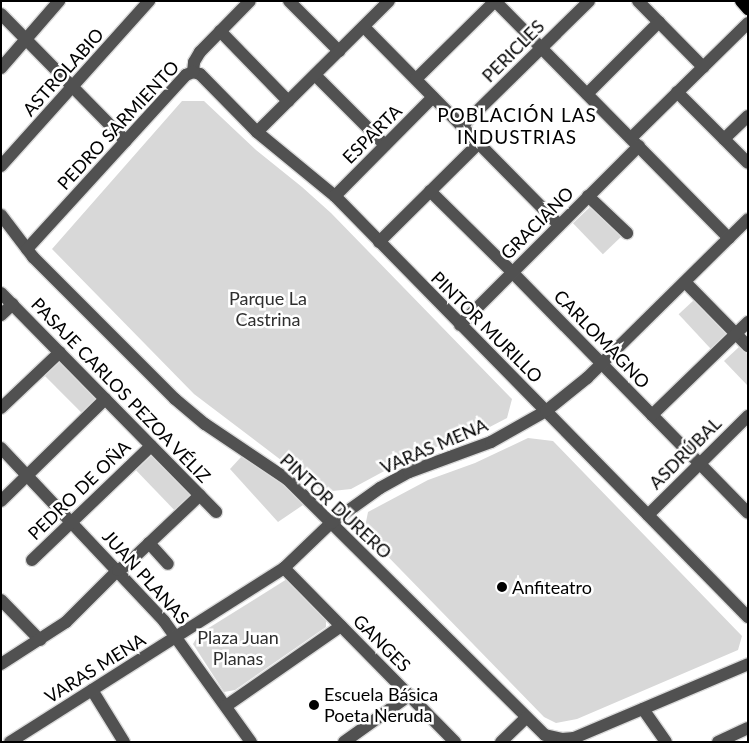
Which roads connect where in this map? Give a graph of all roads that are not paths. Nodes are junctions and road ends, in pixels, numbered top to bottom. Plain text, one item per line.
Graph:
1 (59, 1) edge
2 (149, 1) edge
3 (250, 1) edge
4 (290, 1) edge
5 (389, 1) edge
6 (495, 1) edge
7 (638, 1) edge
8 (742, 1) edge
9 (588, 2) edge
10 (748, 9) edge
11 (1, 14) edge
12 (659, 22) junction
13 (748, 23) edge
14 (364, 26) junction
15 (220, 31) junction
16 (27, 39) junction
17 (542, 48) junction
18 (339, 51) junction
19 (703, 67) junction
20 (1, 68) edge
21 (193, 72) junction
22 (315, 75) junction
23 (416, 79) junction
24 (74, 87) junction
25 (677, 92) junction
26 (587, 94) junction
27 (433, 97) junction
28 (288, 101) junction
29 (748, 116) edge
30 (462, 126) junction
31 (257, 132) junction
32 (724, 139) junction
33 (126, 140) junction
34 (635, 142) junction
35 (478, 143) junction
36 (385, 145) junction
37 (748, 164) edge
38 (1, 166) edge
39 (430, 191) junction
40 (334, 196) junction
41 (588, 196) junction
42 (748, 219) edge
43 (3, 221) edge
44 (559, 225) junction
45 (627, 233) dead end
46 (729, 238) junction
47 (379, 242) junction
48 (28, 249) junction
49 (512, 272) junction
50 (685, 282) junction
51 (1, 293) edge
52 (13, 304) junction
53 (1, 315) edge
54 (748, 322) edge
55 (460, 325) junction
56 (736, 333) junction
57 (748, 346) edge
58 (60, 352) junction
59 (601, 364) junction
60 (105, 399) junction
61 (1, 408) edge
62 (546, 411) junction
63 (652, 415) junction
64 (747, 418) edge
65 (151, 446) junction
66 (1, 448) edge
67 (700, 464) junction
68 (28, 475) junction
69 (200, 495) junction
70 (1, 501) edge
71 (216, 512) dead end
72 (748, 513) edge
73 (648, 515) junction
74 (72, 522) junction
75 (331, 523) junction
76 (149, 544) junction
77 (32, 560) dead end
78 (168, 564) dead end
79 (284, 568) junction
80 (118, 570) junction
81 (1, 600) edge
82 (748, 617) edge
83 (341, 626) junction
84 (177, 636) junction
85 (40, 640) junction
86 (1, 664) edge
87 (748, 664) edge
88 (92, 690) junction
89 (410, 695) junction
90 (226, 706) junction
91 (643, 709) junction
92 (526, 718) junction
93 (748, 728) edge
94 (11, 742) edge
95 (124, 742) edge
96 (251, 742) edge
97 (344, 742) edge
98 (455, 742) edge
99 (501, 742) edge
100 (666, 742) edge
101 (718, 742) edge

1 - 16 street
2 - 24 street, ASTROLABIO
3 - 15 street, PEDRO SARMIENTO
4 - 18 street
5 - 14 street
6 - 17 street
6 - 23 street
7 - 12 street
8 - 10 main road
9 - 17 street, PERICLES
11 - 16 street
12 - 19 street
12 - 26 street
13 - 19 street, GRACIANO
14 - 18 street
14 - 23 street
15 - 21 street, PEDRO SARMIENTO
15 - 28 street
16 - 20 street
16 - 24 street
17 - 26 street
17 - 30 street, PERICLES
18 - 22 street
19 - 25 street, GRACIANO
21 - 31 street, PINTOR MURILLO
21 - 33 street, PEDRO SARMIENTO
22 - 28 street
22 - 36 street
23 - 27 street
24 - 33 street
24 - 38 street, ASTROLABIO
25 - 32 street
25 - 34 street, GRACIANO
26 - 34 street
27 - 30 street
27 - 36 street, ESPARTA
28 - 31 street
29 - 32 street
30 - 35 street
31 - 40 street, PINTOR MURILLO
32 - 37 street
33 - 48 street, PEDRO SARMIENTO
34 - 41 street, GRACIANO
34 - 46 street
35 - 39 street
35 - 44 street
36 - 40 street, ESPARTA
39 - 47 street
39 - 49 street, CARLOMAGNO
40 - 47 street, PINTOR MURILLO
41 - 44 street, GRACIANO
41 - 45 street
42 - 46 street, VARAS MENA
43 - 48 street, PINTOR DURERO
44 - 49 street, GRACIANO
46 - 50 street, VARAS MENA
47 - 55 street, PINTOR MURILLO
48 - 75 street, PINTOR DURERO
49 - 55 street, GRACIANO
49 - 59 street, CARLOMAGNO
50 - 56 street
50 - 59 street, VARAS MENA
51 - 52 street, PASAJE CARLOS PEZOA VÉLIZ
52 - 53 street
52 - 58 street, PASAJE CARLOS PEZOA VÉLIZ
54 - 56 street
55 - 62 street, PINTOR MURILLO
56 - 57 street
56 - 63 street
58 - 60 street, PASAJE CARLOS PEZOA VÉLIZ
58 - 61 street
59 - 62 street, VARAS MENA
59 - 63 street, CARLOMAGNO
60 - 65 street, PASAJE CARLOS PEZOA VÉLIZ
60 - 68 street
62 - 73 street, PINTOR MURILLO
62 - 75 street, VARAS MENA
63 - 67 street, CARLOMAGNO
64 - 67 street, ASDRÚBAL
65 - 69 street, PASAJE CARLOS PEZOA VÉLIZ
65 - 74 street, PEDRO DE OÑA
66 - 68 street, JUAN PLANAS
67 - 72 street, CARLOMAGNO
67 - 73 street, ASDRÚBAL
68 - 70 street
68 - 74 street, JUAN PLANAS
69 - 71 street, PASAJE CARLOS PEZOA VÉLIZ
69 - 76 street
73 - 82 street, PINTOR MURILLO
74 - 77 street, PEDRO DE OÑA
74 - 80 street, JUAN PLANAS
75 - 79 street, VARAS MENA
75 - 92 street, PINTOR DURERO
76 - 78 street
76 - 80 street
79 - 83 street, GANGES
79 - 84 street, VARAS MENA
80 - 84 street, JUAN PLANAS
80 - 85 street
81 - 85 street
83 - 89 street, GANGES
83 - 90 street
84 - 88 street, VARAS MENA
84 - 90 street, JUAN PLANAS
85 - 86 street
87 - 91 street, PINTOR DURERO
88 - 94 street, VARAS MENA
88 - 95 street
89 - 97 street
89 - 98 street, GANGES
90 - 96 street, JUAN PLANAS
91 - 92 street, PINTOR DURERO
91 - 100 street
92 - 99 street
93 - 101 street

